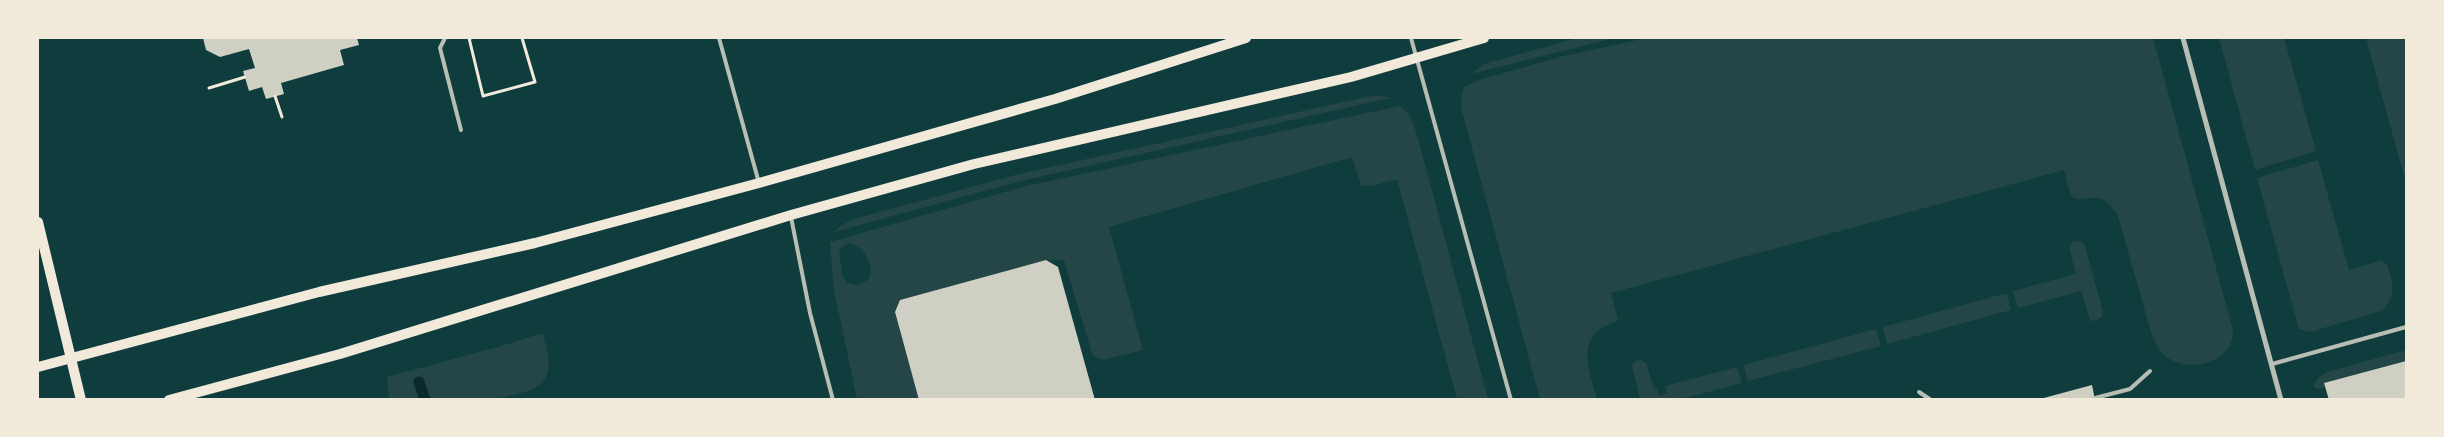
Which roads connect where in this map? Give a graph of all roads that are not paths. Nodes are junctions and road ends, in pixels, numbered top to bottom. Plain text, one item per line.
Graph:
1 (445, 38) edge
2 (719, 38) edge
3 (1246, 38) edge
4 (1411, 38) edge
5 (1484, 38) edge
6 (2183, 38) edge
7 (1416, 56) junction
8 (461, 130) dead end
9 (759, 183) junction
10 (791, 214) junction
11 (38, 222) edge
12 (2406, 327) edge
13 (71, 358) junction
14 (2272, 364) junction
15 (38, 366) edge
16 (2150, 371) dead end
17 (1920, 392) dead end
18 (2095, 398) dead end
19 (82, 400) edge
20 (170, 400) edge
21 (833, 400) edge
22 (1511, 400) edge
23 (1931, 400) edge
24 (2281, 400) edge

1 - 8 lane
2 - 9 lane
3 - 9 main road
4 - 7 lane
5 - 7 main road
6 - 14 street
7 - 10 main road
7 - 22 lane
9 - 13 main road
10 - 20 main road
10 - 21 lane
11 - 13 main road
12 - 14 lane
13 - 15 main road
13 - 19 main road
14 - 24 street
16 - 18 lane
17 - 23 lane

